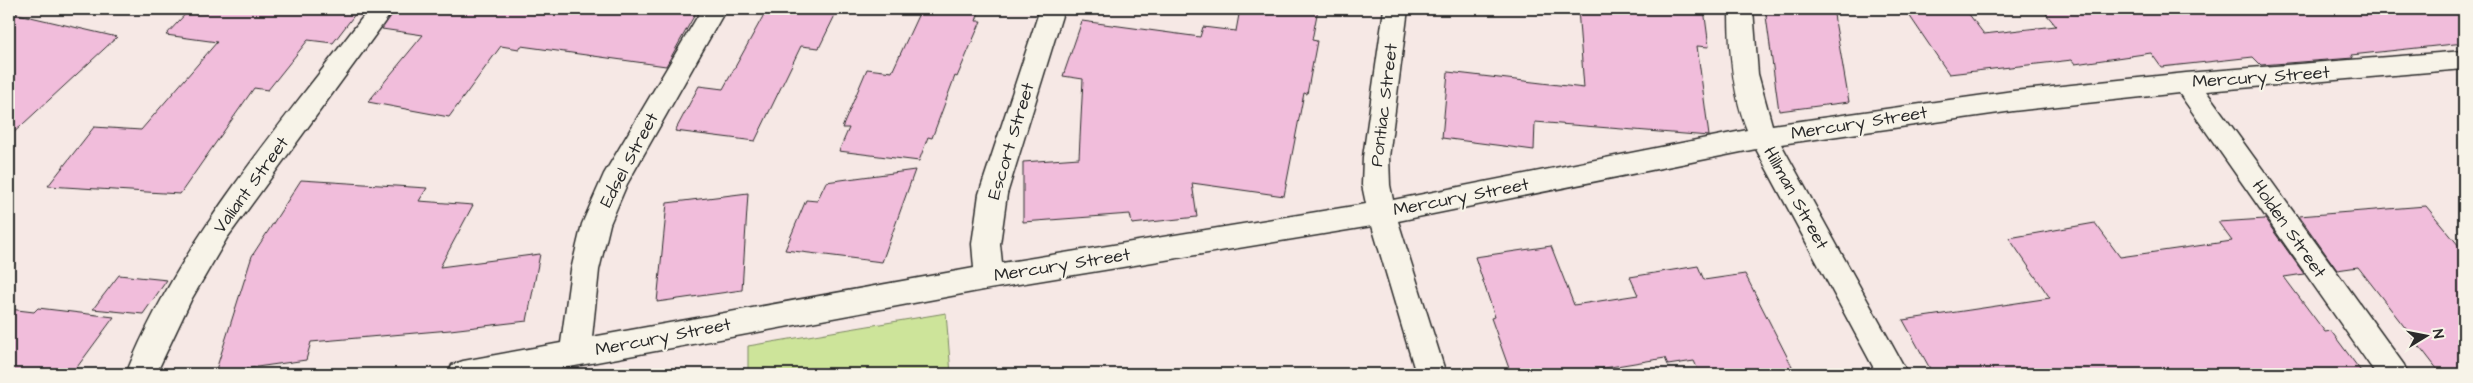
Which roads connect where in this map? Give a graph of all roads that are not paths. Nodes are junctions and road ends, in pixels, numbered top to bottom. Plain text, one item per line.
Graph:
1 (382, 9) edge
2 (714, 9) edge
3 (1052, 9) edge
4 (1396, 9) edge
5 (1741, 9) edge
6 (2464, 60) edge
7 (2186, 83) junction
8 (1763, 137) junction
9 (1382, 213) junction
10 (989, 276) junction
11 (575, 354) junction
12 (141, 374) edge
13 (463, 374) edge
14 (1431, 374) edge
15 (1893, 374) edge
16 (2393, 374) edge

1 - 12 street, Valiant Street
2 - 11 street, Edsel Street
3 - 10 street, Escort Street
4 - 9 street, Pontiac Street
5 - 8 street, Hillman Street
6 - 7 street, Mercury Street
7 - 8 street, Mercury Street
7 - 16 street, Holden Street
8 - 9 street, Mercury Street
8 - 15 street, Hillman Street
9 - 10 street, Mercury Street
9 - 14 street, Pontiac Street
10 - 11 street, Mercury Street
11 - 13 street, Mercury Street

